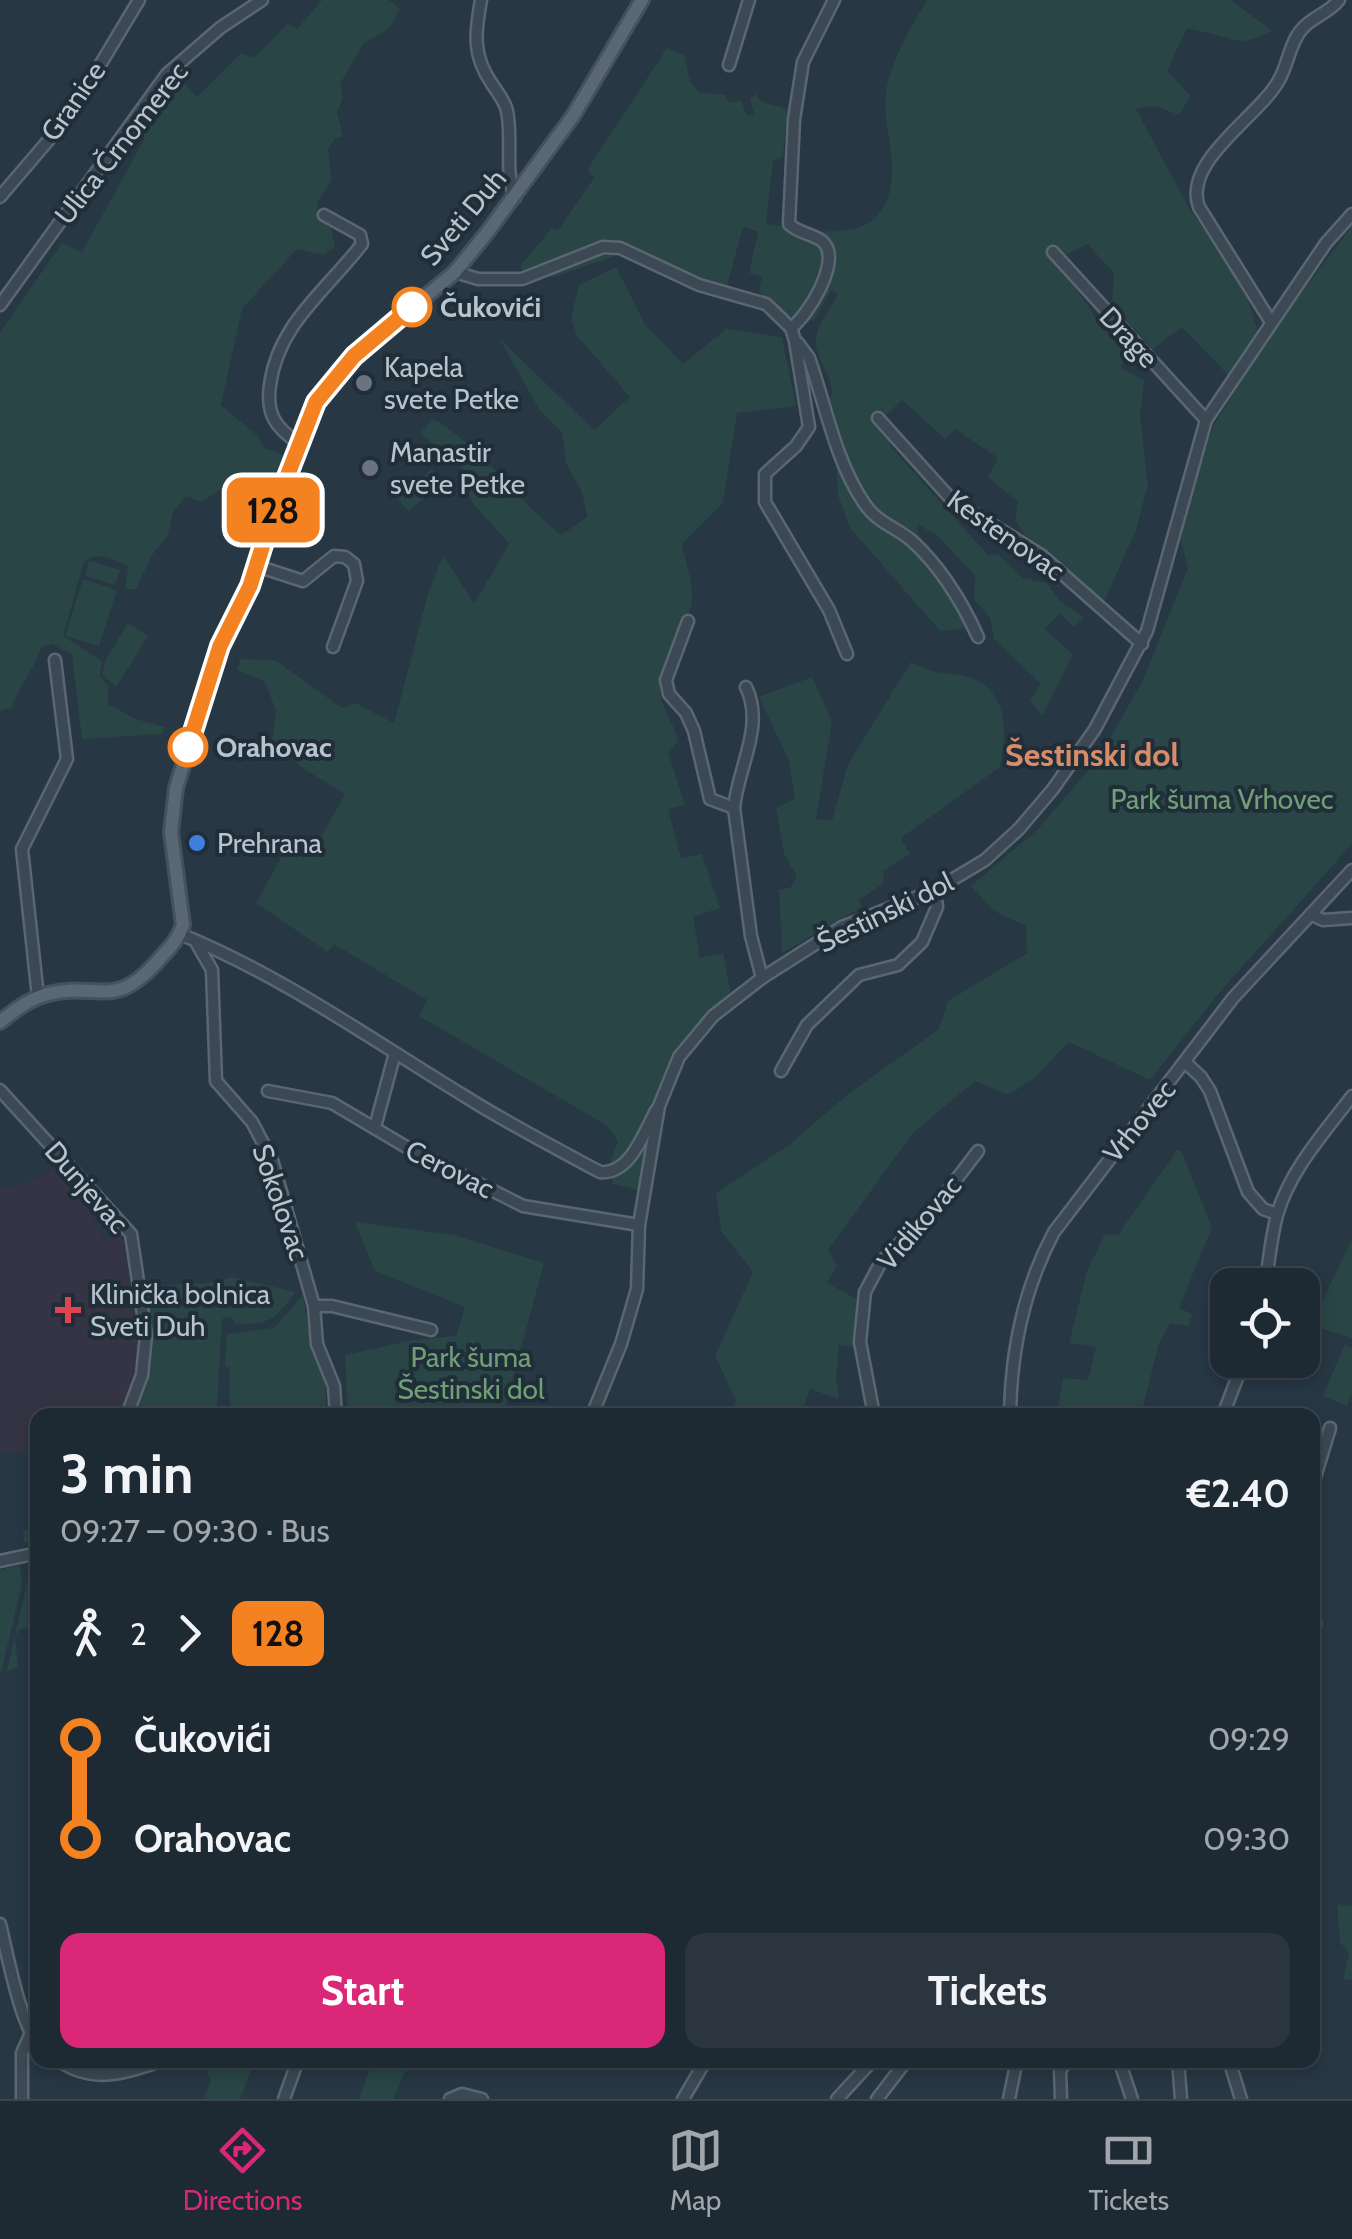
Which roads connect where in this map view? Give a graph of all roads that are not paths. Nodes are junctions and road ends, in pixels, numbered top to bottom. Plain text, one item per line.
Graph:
1 (138, 0) edge
2 (262, 0) edge
3 (481, 0) edge
4 (642, 0) edge
5 (749, 0) edge
6 (834, 0) edge
7 (1339, 0) edge
8 (729, 65) dead end
9 (0, 197) edge
10 (515, 198) junction
11 (1352, 214) edge
12 (324, 215) dead end
13 (1054, 252) dead end
14 (455, 272) junction
15 (0, 305) edge
16 (1271, 322) junction
17 (791, 328) junction
18 (795, 341) junction
19 (878, 418) dead end
20 (1206, 420) junction
21 (298, 443) junction
22 (257, 566) junction
23 (688, 621) dead end
24 (978, 637) dead end
25 (1142, 644) junction
26 (334, 647) dead end
27 (847, 654) dead end
28 (56, 660) dead end
29 (746, 687) dead end
30 (734, 808) junction
31 (1352, 870) edge
32 (935, 890) junction
33 (1312, 915) junction
34 (1352, 918) edge
35 (186, 936) junction
36 (762, 978) junction
37 (38, 997) junction
38 (0, 1022) edge
39 (394, 1053) junction
40 (1186, 1063) junction
41 (781, 1070) dead end
42 (0, 1090) edge
43 (268, 1090) dead end
44 (1352, 1096) edge
45 (659, 1106) junction
46 (375, 1127) junction
47 (978, 1151) dead end
48 (1277, 1214) junction
49 (640, 1224) junction
50 (1268, 1268) edge
51 (314, 1306) junction
52 (431, 1330) dead end
53 (1237, 1378) edge
54 (131, 1408) edge
55 (336, 1408) edge
56 (595, 1408) edge
57 (873, 1408) edge
58 (1010, 1408) edge
59 (1226, 1408) edge
60 (1330, 1428) dead end
61 (1320, 1461) edge
62 (30, 1555) edge
63 (0, 1561) edge
64 (0, 1924) edge
65 (30, 2031) joint
66 (75, 2068) edge
67 (138, 2068) edge
68 (295, 2068) edge
69 (701, 2068) edge
70 (866, 2068) edge
71 (900, 2068) edge
72 (1015, 2068) edge
73 (1062, 2068) edge
74 (1121, 2068) edge
75 (1179, 2068) edge
76 (1231, 2068) edge
77 (22, 2099) edge
78 (284, 2099) edge
79 (450, 2099) edge
80 (482, 2099) edge
81 (684, 2099) edge
82 (837, 2099) edge
83 (877, 2099) edge
84 (1009, 2099) edge
85 (1061, 2099) edge
86 (1132, 2099) edge
87 (1181, 2099) edge
88 (1241, 2099) edge

1 - 9 street, Granice
2 - 15 street, Ulica Črnomerec
3 - 10 street
4 - 10 main road, Sveti Duh
5 - 8 street
6 - 17 street
7 - 16 street
10 - 14 main road, Sveti Duh
11 - 16 street, Šestinski dol
12 - 21 street
13 - 20 street, Drage
14 - 17 street
14 - 21 main road, Sveti Duh
16 - 20 street, Šestinski dol
17 - 18 street
18 - 24 street
18 - 27 street
19 - 25 street, Kestenovac
20 - 25 street, Šestinski dol
21 - 22 main road, Sveti Duh
22 - 26 street
22 - 35 main road, Sveti Duh
23 - 30 street
25 - 32 street, Šestinski dol
28 - 37 street
29 - 30 street
30 - 36 street
31 - 33 street, Vrhovec
32 - 36 street, Šestinski dol
32 - 41 street
33 - 34 street
33 - 40 street, Vrhovec
35 - 37 main road
35 - 39 street
35 - 51 street, Sokolovac
36 - 45 street, Šestinski dol
37 - 38 main road
39 - 45 street
39 - 46 street
40 - 48 street
40 - 58 street, Vrhovec
42 - 54 street, Dunjevac
43 - 46 street, Cerovac
44 - 48 street
45 - 49 street, Šestinski dol
46 - 49 street, Cerovac
47 - 57 street, Vidikovac
48 - 50 street
49 - 56 street, Šestinski dol
51 - 52 street
51 - 55 street, Sokolovac
53 - 59 street
60 - 61 street
62 - 63 street
64 - 65 street
65 - 77 street
66 - 67 street
68 - 78 street
69 - 81 street
70 - 82 street
71 - 83 street
72 - 84 street
73 - 85 street
74 - 86 street
75 - 87 street
76 - 88 street
79 - 80 street

